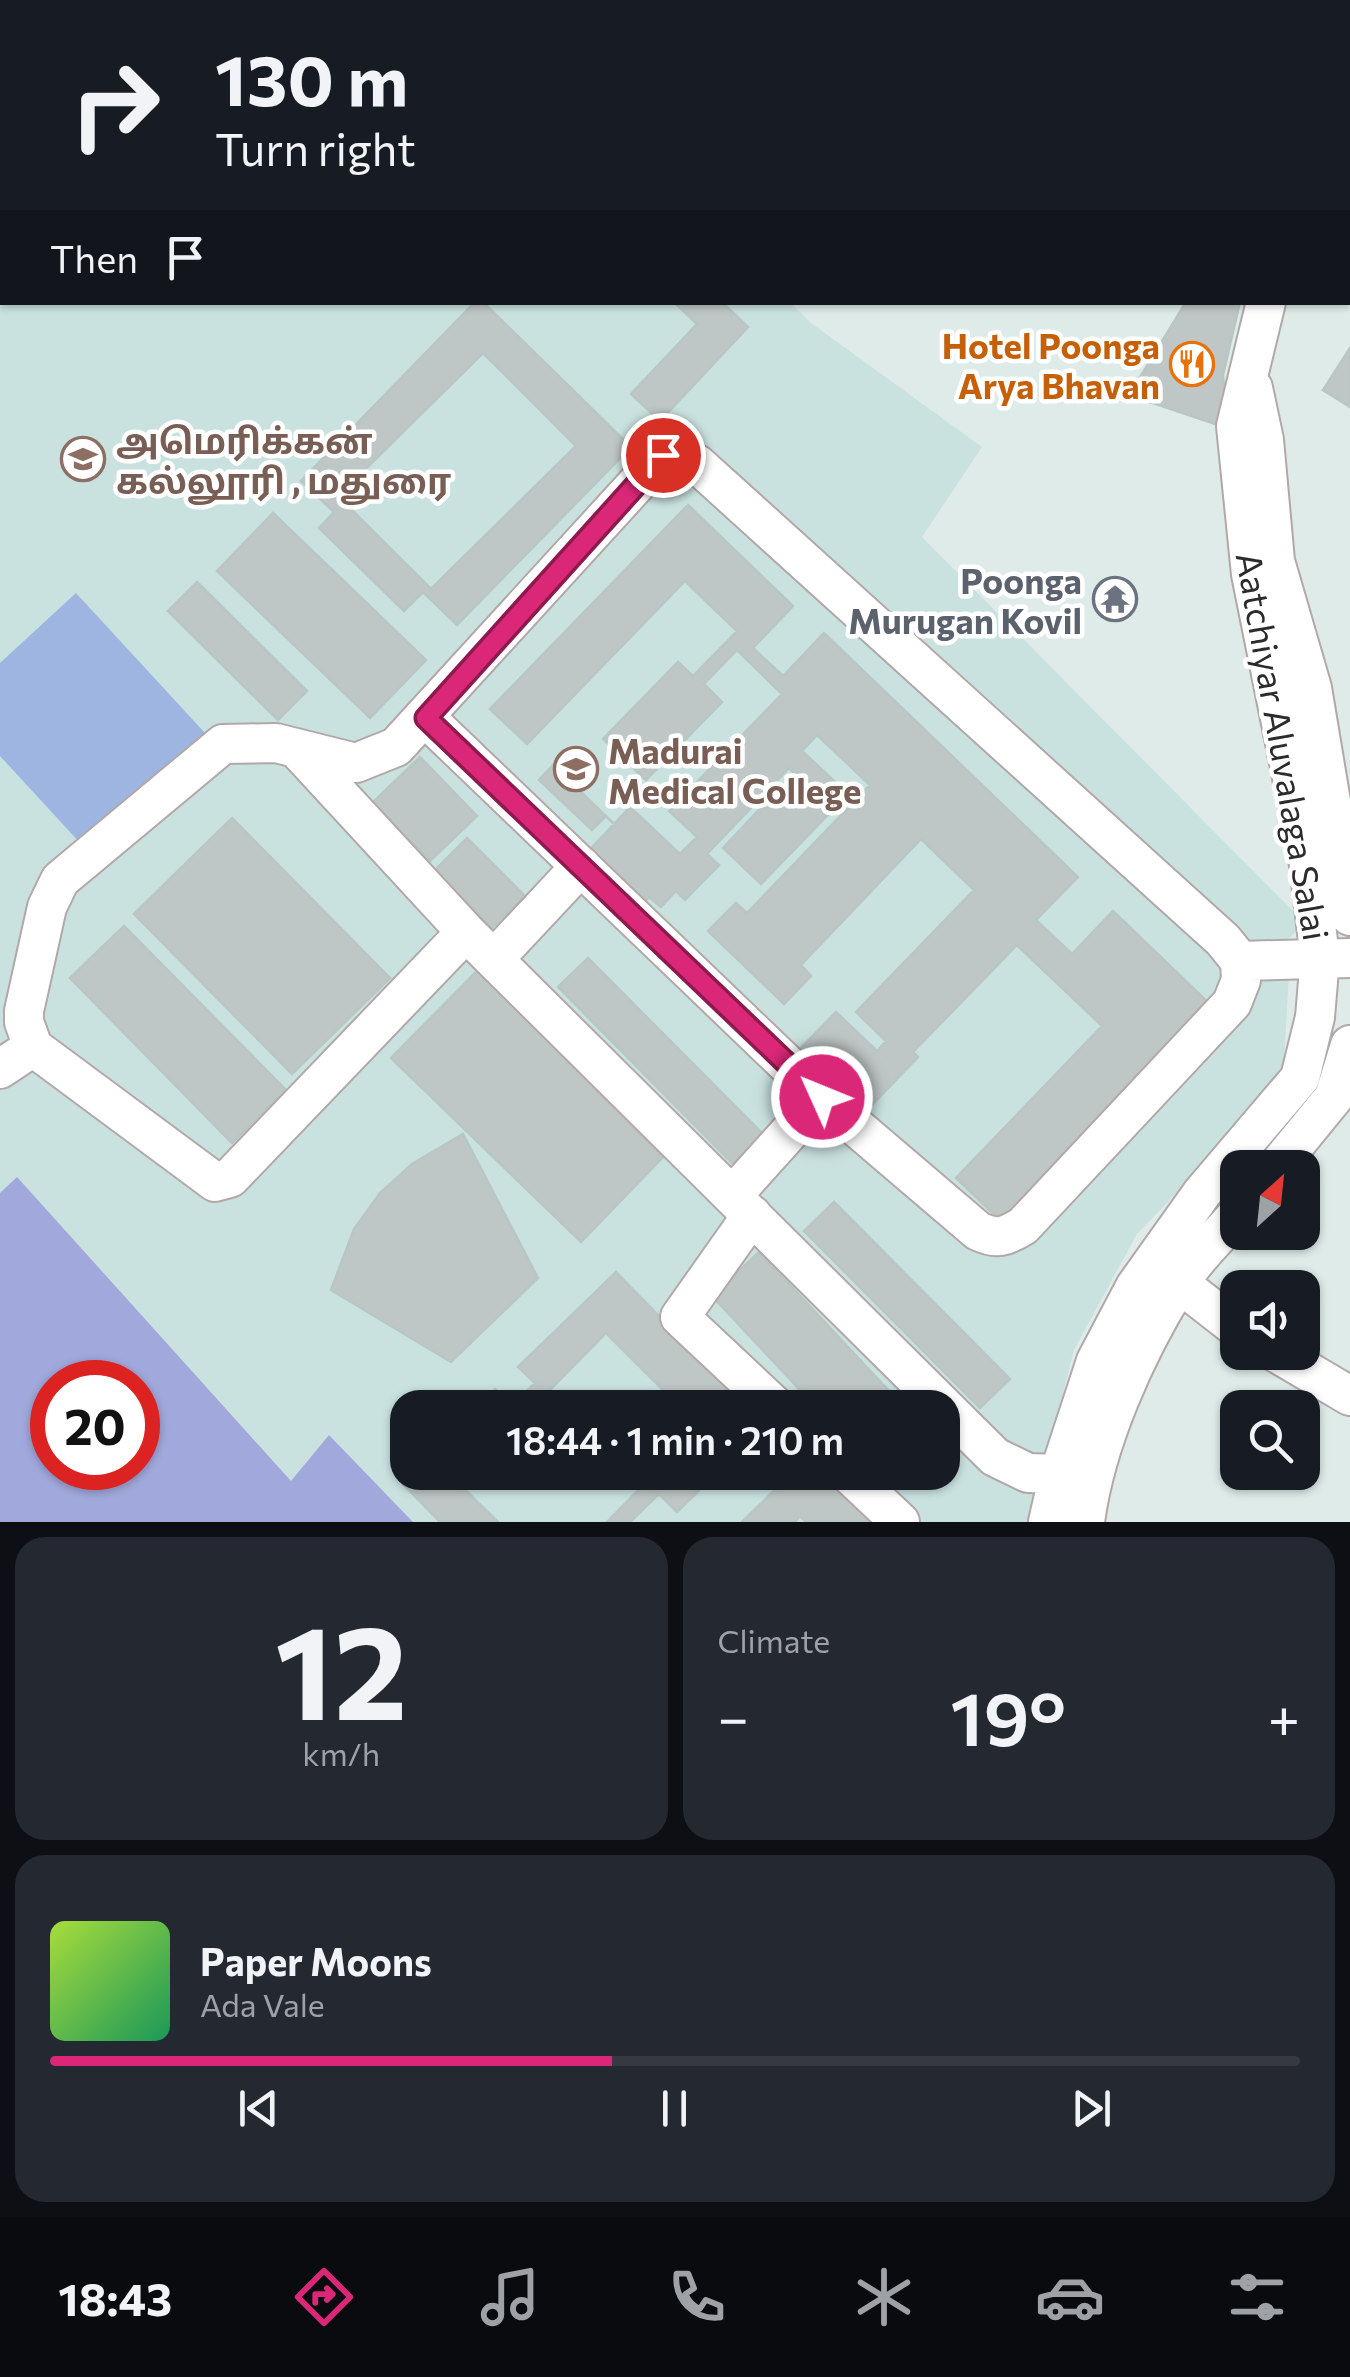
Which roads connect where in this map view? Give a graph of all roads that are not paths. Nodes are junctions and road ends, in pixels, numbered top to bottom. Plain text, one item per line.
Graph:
1 (1265, 305) edge
2 (1250, 376) junction
3 (426, 718) junction
4 (296, 748) junction
5 (581, 866) junction
6 (1350, 916) edge
7 (466, 932) junction
8 (1335, 958) edge
9 (494, 959) junction
10 (1240, 960) junction
11 (1350, 1045) edge
12 (33, 1047) junction
13 (0, 1070) edge
14 (822, 1097) junction
15 (1291, 1150) edge
16 (742, 1205) junction
17 (1220, 1228) edge
18 (1165, 1272) junction
19 (1220, 1315) edge
20 (1306, 1370) edge
21 (758, 1390) edge
22 (1350, 1396) edge
23 (1059, 1474) junction
24 (866, 1490) edge
25 (900, 1522) edge
26 (1048, 1522) edge
27 (1085, 1522) edge

1 - 2 street, Aatchiyar Aluvalaga Salai
2 - 6 street, Aatchiyar Aluvalaga Salai
2 - 8 street, Aatchiyar Aluvalaga Salai
3 - 4 street
3 - 5 street
3 - 10 street
4 - 7 street
4 - 12 street
5 - 9 street
5 - 14 street
7 - 9 street
7 - 12 street
8 - 10 street
8 - 18 street, Aatchiyar Aluvalaga Salai
9 - 16 street
10 - 14 street
11 - 15 street
12 - 13 street
14 - 16 street
16 - 21 street
16 - 23 street
17 - 18 street, Aatchiyar Aluvalaga Salai
18 - 19 street
18 - 23 street, Aatchiyar Aluvalaga Salai
18 - 27 street, Aatchiyar Aluvalaga Salai
20 - 22 street
23 - 26 street, Aatchiyar Aluvalaga Salai
24 - 25 street

